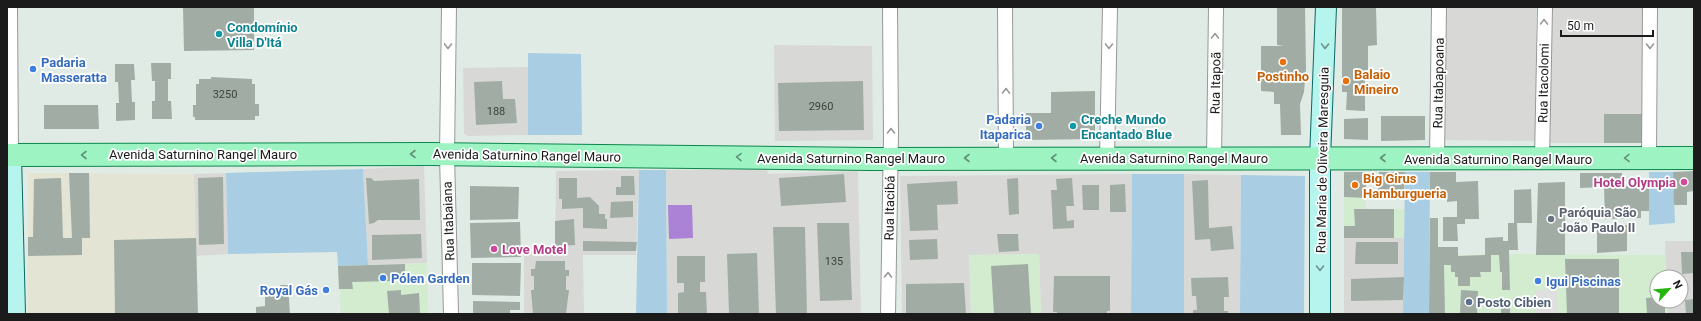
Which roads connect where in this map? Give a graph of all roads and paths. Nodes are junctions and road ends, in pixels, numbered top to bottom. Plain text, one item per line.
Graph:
1 (10, 7) edge
2 (448, 7) edge
3 (890, 7) edge
4 (1005, 7) edge
5 (1110, 7) edge
6 (1216, 7) edge
7 (1326, 7) edge
8 (1439, 7) edge
9 (1545, 7) edge
10 (1650, 7) edge
11 (9, 155) edge
12 (447, 155) junction
13 (1006, 158) junction
14 (1107, 158) junction
15 (1437, 158) junction
16 (1649, 158) junction
17 (1694, 158) edge
18 (890, 159) junction
19 (1214, 159) junction
20 (1320, 159) junction
21 (1542, 159) junction
22 (15, 314) edge
23 (451, 314) edge
24 (888, 314) edge
25 (1320, 314) edge

1 - 11 street
2 -> 12 street, Rua Itabaiana
18 -> 3 street, Rua Itacibá
13 -> 4 street
5 -> 14 street
19 -> 6 street, Rua Itapoã
7 -> 20 main road, Rua Maria de Oliveira Maresguia
8 - 15 street, Rua Itabapoana
21 -> 9 street, Rua Itacolomi
10 -> 16 street
12 -> 11 main road, Avenida Saturnino Rangel Mauro
11 - 22 main road
18 -> 12 main road, Avenida Saturnino Rangel Mauro
12 - 23 street, Rua Itabaiana
14 -> 13 main road, Avenida Saturnino Rangel Mauro
13 -> 18 main road, Avenida Saturnino Rangel Mauro
14 - 19 main road, Avenida Saturnino Rangel Mauro
15 -> 20 main road, Avenida Saturnino Rangel Mauro
15 - 21 main road, Avenida Saturnino Rangel Mauro
16 - 17 main road, Avenida Saturnino Rangel Mauro
16 -> 21 main road, Avenida Saturnino Rangel Mauro
24 -> 18 street, Rua Itacibá
19 - 20 main road, Avenida Saturnino Rangel Mauro
20 -> 25 main road, Rua Maria de Oliveira Maresguia

